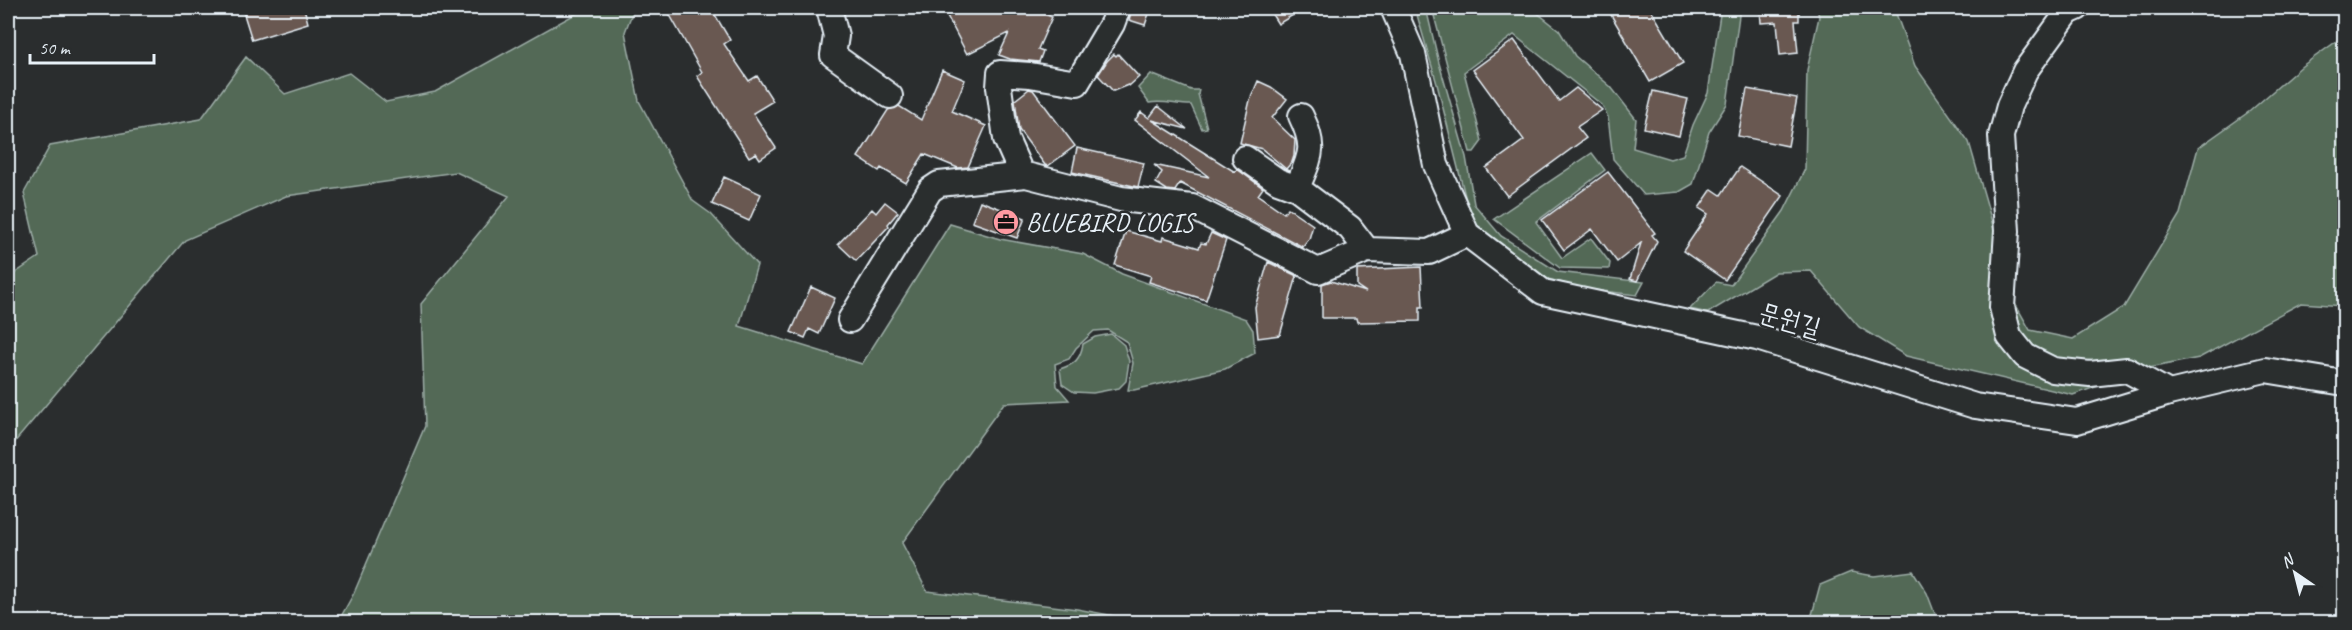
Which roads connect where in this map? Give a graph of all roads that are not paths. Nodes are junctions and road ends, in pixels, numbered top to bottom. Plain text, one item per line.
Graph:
1 (829, 8) edge
2 (1118, 8) edge
3 (1393, 8) edge
4 (2077, 8) edge
5 (890, 96) dead end
6 (1301, 116) dead end
7 (1245, 158) dead end
8 (1024, 175) junction
9 (1297, 188) junction
10 (1467, 234) junction
11 (1367, 250) junction
12 (850, 320) dead end
13 (2344, 383) edge
14 (2169, 393) junction

1 - 5 street
2 - 8 street
3 - 10 street, 문원길
4 - 14 street
6 - 9 street
7 - 9 street
8 - 11 street
8 - 12 street
9 - 11 street
10 - 11 street
10 - 14 street, 문원길
13 - 14 street, 문원길

